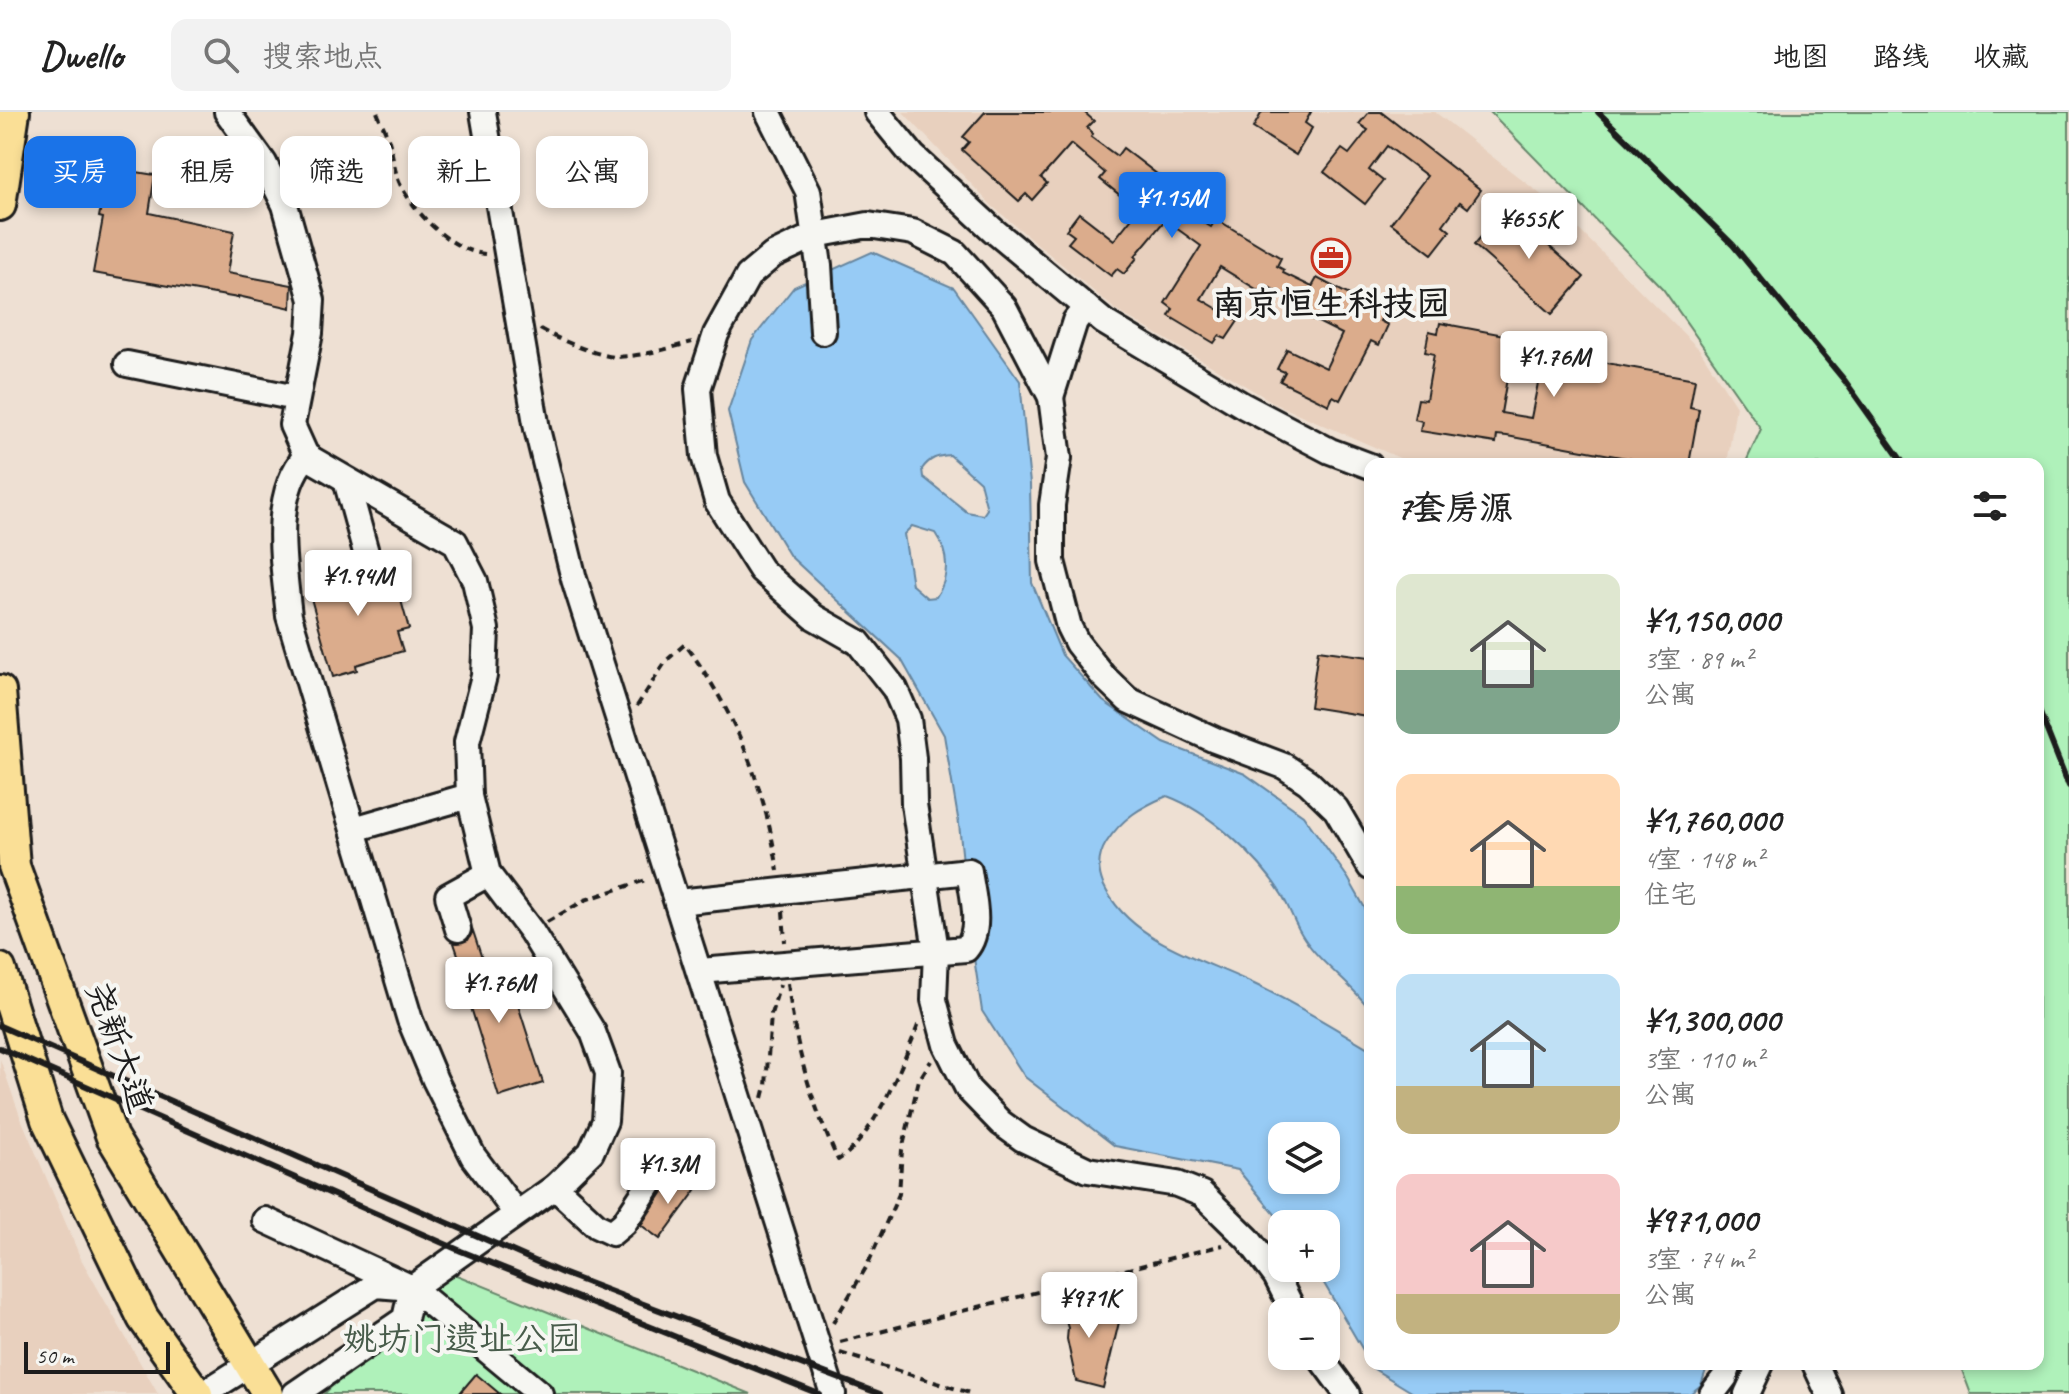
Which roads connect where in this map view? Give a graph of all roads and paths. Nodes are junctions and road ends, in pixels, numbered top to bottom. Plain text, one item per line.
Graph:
1 (14, 112) edge
2 (227, 112) edge
3 (377, 112) edge
4 (483, 112) edge
5 (768, 112) edge
6 (877, 112) edge
7 (0, 205) edge
8 (815, 235) junction
9 (507, 255) junction
10 (1086, 307) junction
11 (517, 316) junction
12 (823, 332) dead end
13 (716, 334) junction
14 (127, 364) dead end
15 (1051, 397) junction
16 (296, 398) junction
17 (306, 456) junction
18 (1364, 464) edge
19 (346, 480) junction
20 (367, 556) dead end
21 (0, 691) edge
22 (623, 732) junction
23 (469, 796) junction
24 (354, 829) junction
25 (1364, 857) edge
26 (668, 873) junction
27 (488, 874) junction
28 (926, 876) junction
29 (781, 891) junction
30 (678, 902) junction
31 (458, 929) dead end
32 (531, 931) junction
33 (936, 951) junction
34 (786, 964) junction
35 (0, 969) edge
36 (700, 971) junction
37 (921, 1018) dead end
38 (946, 1045) junction
39 (762, 1099) dead end
40 (657, 1173) dead end
41 (555, 1187) junction
42 (516, 1213) junction
43 (265, 1220) dead end
44 (1248, 1239) junction
45 (412, 1288) junction
46 (1287, 1298) edge
47 (819, 1346) junction
48 (250, 1366) junction
49 (1329, 1370) edge
50 (1727, 1370) edge
51 (1758, 1370) edge
52 (1818, 1370) edge
53 (197, 1394) edge
54 (203, 1394) edge
55 (268, 1394) edge
56 (295, 1394) edge
57 (540, 1394) edge
58 (833, 1394) edge
59 (973, 1394) edge
60 (1347, 1394) edge
61 (1712, 1394) edge
62 (1747, 1394) edge
63 (1829, 1394) edge

1 - 7 main road
2 - 16 lane
3 - 9 path
4 - 9 lane
5 - 8 lane
6 - 10 lane
8 - 12 lane
8 - 13 lane
8 - 15 lane
9 - 11 lane
10 - 15 lane
10 - 18 lane
11 - 13 path
11 - 22 lane
13 - 28 lane
14 - 16 lane
15 - 25 lane
16 - 17 lane
17 - 19 lane
17 - 24 lane
19 - 20 lane
19 - 23 lane
21 - 48 main road, 尧新大道
22 - 26 lane
22 - 29 path
23 - 24 lane
23 - 27 lane
24 - 42 lane
26 - 30 lane
26 - 32 path
27 - 31 lane
27 - 32 lane
28 - 29 lane
28 - 33 lane
28 - 33 lane
29 - 30 lane
29 - 34 path
30 - 36 lane
32 - 41 lane
33 - 34 lane
33 - 38 lane
34 - 36 lane
34 - 37 path
34 - 39 path
35 - 53 main road
36 - 47 lane
38 - 44 lane
38 - 47 path
40 - 41 lane
41 - 42 lane
42 - 45 lane
43 - 45 lane
44 - 46 lane
44 - 47 path
45 - 48 lane
45 - 56 lane
45 - 57 lane
47 - 58 lane
47 - 59 path
48 - 54 lane
48 - 55 main road, 尧新大道
49 - 60 lane
50 - 61 lane
51 - 62 lane
52 - 63 lane

